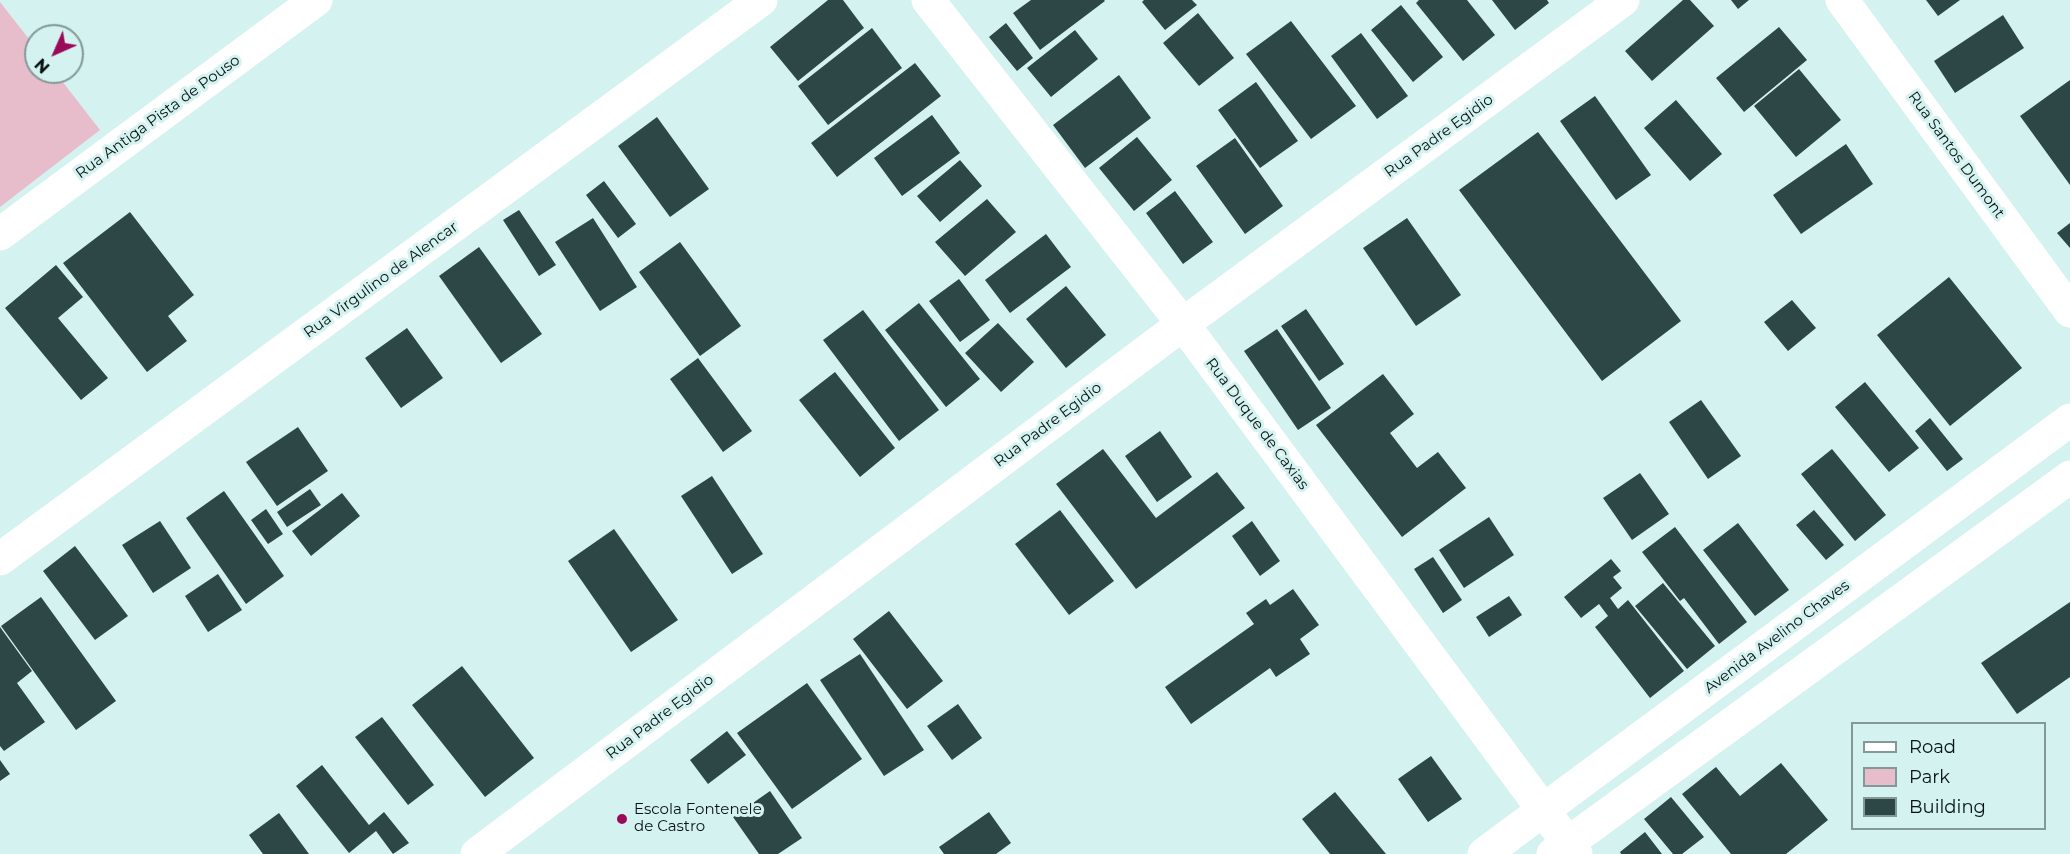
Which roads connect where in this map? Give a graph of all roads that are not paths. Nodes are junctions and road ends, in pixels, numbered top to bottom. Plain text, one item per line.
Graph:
1 (316, 0) edge
2 (761, 0) edge
3 (928, 0) edge
4 (1623, 0) edge
5 (1842, 0) edge
6 (0, 234) edge
7 (2070, 311) edge
8 (1183, 324) junction
9 (2070, 420) edge
10 (2070, 477) edge
11 (0, 560) edge
12 (1544, 810) junction
13 (1565, 850) edge
14 (477, 854) edge
15 (1484, 854) edge

1 - 6 street, Rua Antiga Pista de Pouso
2 - 11 street, Rua Virgulino de Alencar
3 - 8 street, Rua Duque de Caxias
4 - 8 street, Rua Padre Egidio
5 - 7 street, Rua Santos Dumont
8 - 12 street, Rua Duque de Caxias
8 - 14 street, Rua Padre Egidio
9 - 12 street, Avenida Avelino Chaves
10 - 13 street
12 - 13 street, Rua Duque de Caxias
12 - 15 street, Avenida Avelino Chaves

